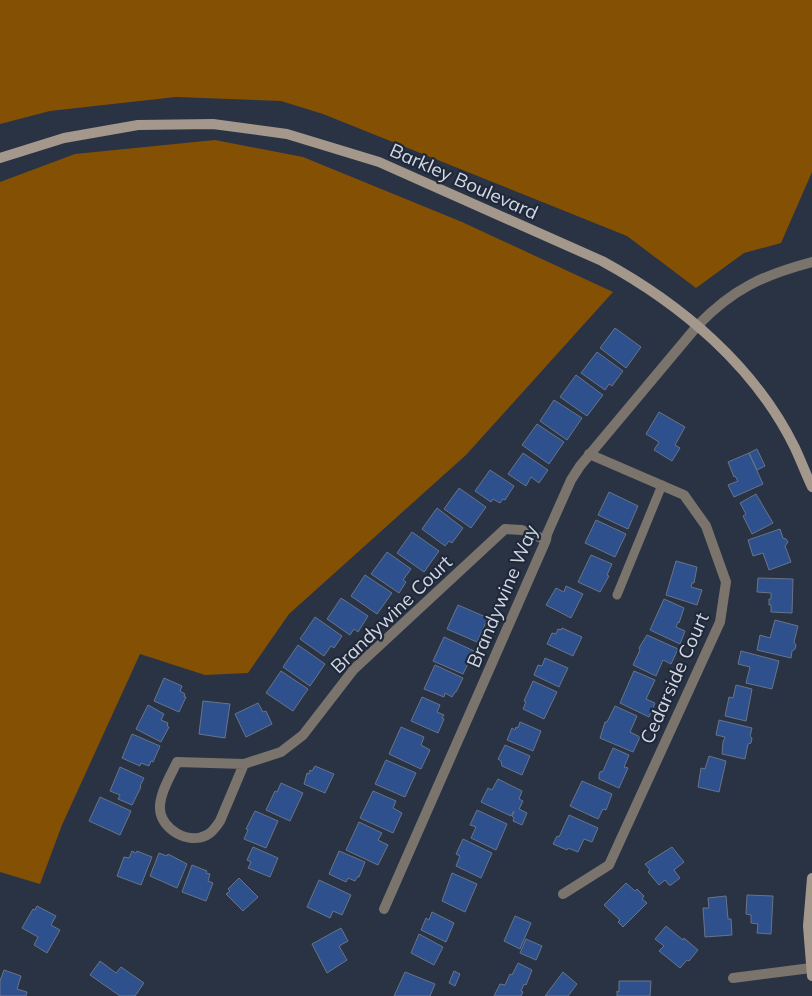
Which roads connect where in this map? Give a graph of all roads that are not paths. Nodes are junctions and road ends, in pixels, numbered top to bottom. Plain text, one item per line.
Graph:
1 (0, 158) edge
2 (812, 262) edge
3 (698, 325) junction
4 (589, 454) junction
5 (662, 486) junction
6 (812, 487) edge
7 (546, 540) junction
8 (617, 595) dead end
9 (244, 764) junction
10 (812, 878) edge
11 (563, 894) dead end
12 (384, 909) dead end
13 (811, 972) edge
14 (733, 978) dead end

1 - 3 main road, Barkley Boulevard
2 - 3 street, Brandywine Way
3 - 4 street, Brandywine Way
3 - 6 main road, Barkley Boulevard
4 - 5 street, Cedarside Court
4 - 7 street, Brandywine Way
5 - 8 lane
5 - 11 street, Cedarside Court
7 - 9 street, Brandywine Court
7 - 12 street, Brandywine Way
9 - 9 street, Brandywine Court
10 - 13 main road
13 - 14 street

